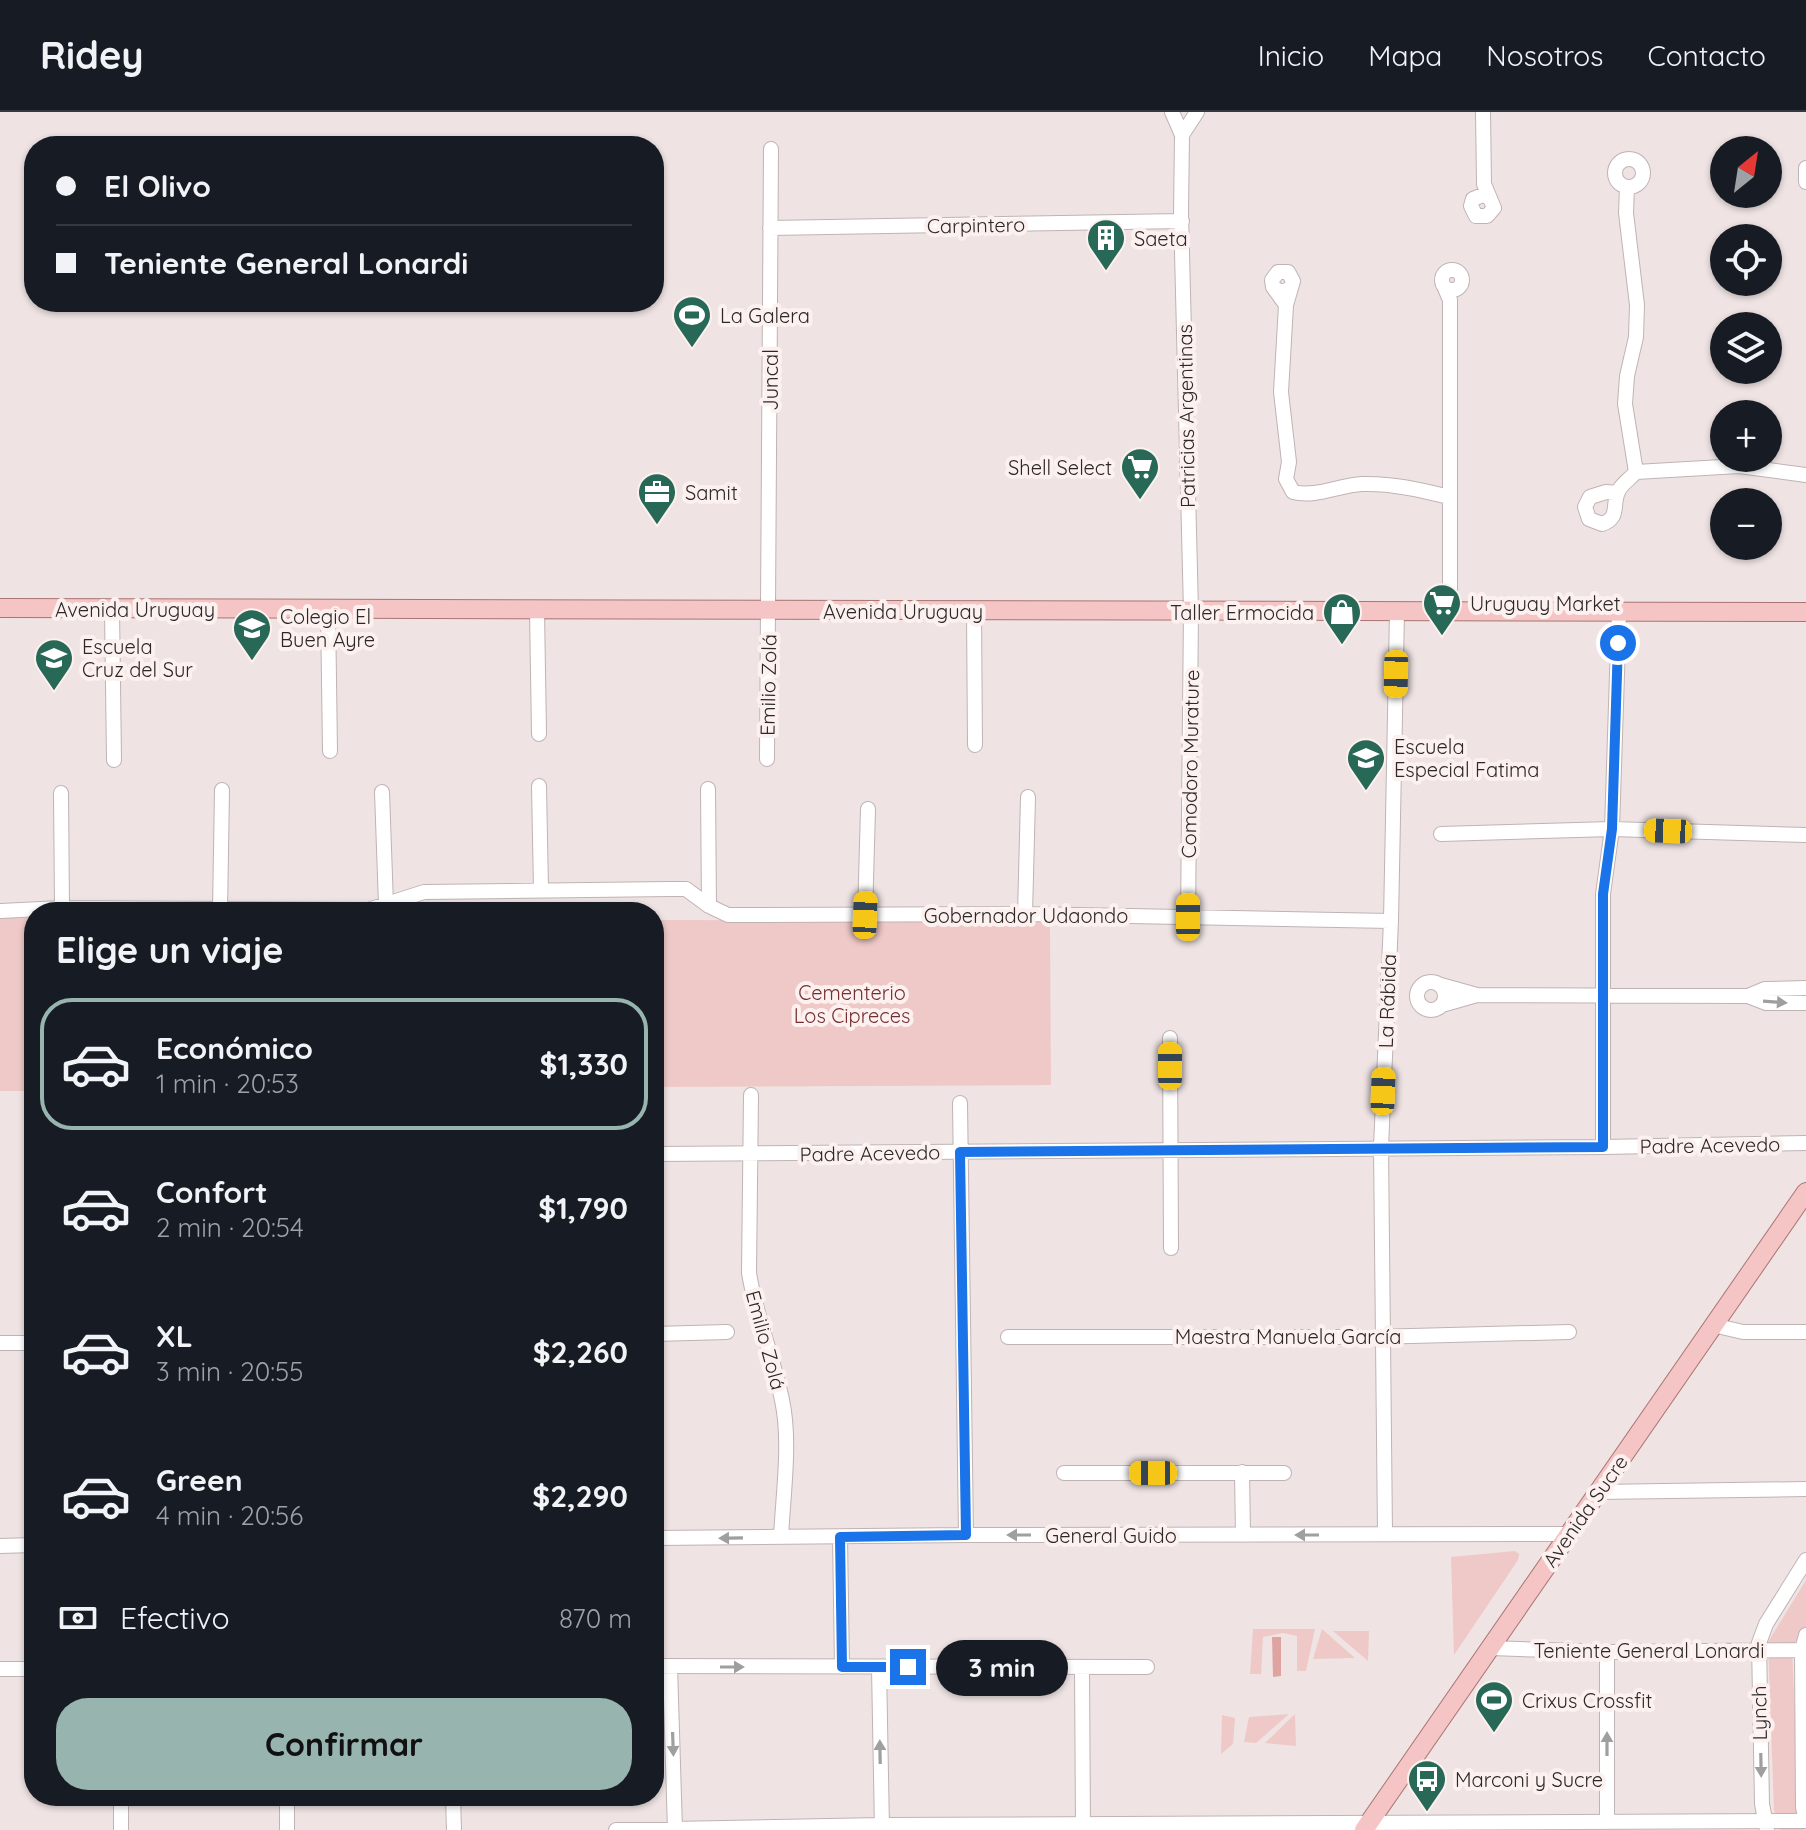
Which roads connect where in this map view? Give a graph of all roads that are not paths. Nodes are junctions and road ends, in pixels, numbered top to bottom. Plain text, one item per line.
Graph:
1 (1172, 112) edge
2 (1197, 112) edge
3 (1483, 112) edge
4 (1182, 135) junction
5 (771, 149) dead end
6 (1806, 168) edge
7 (1806, 182) edge
8 (1627, 187) dead end
9 (1483, 193) dead end
10 (1182, 221) junction
11 (770, 228) junction
12 (1283, 288) dead end
13 (1450, 292) dead end
14 (1636, 472) junction
15 (1806, 475) edge
16 (1617, 493) dead end
17 (1449, 497) junction
18 (0, 608) edge
19 (112, 609) junction
20 (328, 610) junction
21 (537, 610) junction
22 (769, 611) junction
23 (974, 611) junction
24 (1191, 611) junction
25 (1397, 612) junction
26 (1450, 612) junction
27 (1619, 612) junction
28 (1806, 612) edge
29 (539, 734) dead end
30 (975, 745) dead end
31 (330, 751) dead end
32 (767, 759) dead end
33 (114, 760) dead end
34 (539, 786) dead end
35 (708, 789) dead end
36 (222, 790) dead end
37 (382, 792) dead end
38 (61, 793) dead end
39 (1028, 797) dead end
40 (868, 809) dead end
41 (1612, 829) junction
42 (1441, 834) dead end
43 (1806, 835) edge
44 (541, 890) junction
45 (62, 902) edge
46 (220, 902) edge
47 (386, 902) edge
48 (392, 902) edge
49 (709, 906) junction
50 (24, 910) edge
51 (0, 911) edge
52 (1025, 914) junction
53 (865, 915) junction
54 (1188, 917) junction
55 (1391, 921) junction
56 (1441, 985) junction
57 (1806, 988) edge
58 (1477, 995) junction
59 (1603, 995) junction
60 (1748, 996) junction
61 (1806, 1003) edge
62 (1442, 1005) junction
63 (1170, 1038) dead end
64 (751, 1095) dead end
65 (960, 1103) dead end
66 (1806, 1143) edge
67 (1381, 1147) junction
68 (1603, 1147) junction
69 (1170, 1150) junction
70 (960, 1152) junction
71 (664, 1154) edge
72 (749, 1154) junction
73 (1806, 1192) edge
74 (1171, 1248) dead end
75 (1713, 1325) junction
76 (727, 1332) dead end
77 (1569, 1332) dead end
78 (1806, 1332) edge
79 (664, 1334) edge
80 (1382, 1336) junction
81 (1008, 1337) dead end
82 (0, 1343) edge
83 (24, 1343) edge
84 (1242, 1472) junction
85 (1064, 1473) dead end
86 (1284, 1473) dead end
87 (1806, 1489) edge
88 (1598, 1492) junction
89 (1385, 1534) junction
90 (1568, 1534) junction
91 (966, 1535) junction
92 (1243, 1535) junction
93 (781, 1537) junction
94 (840, 1537) junction
95 (664, 1538) edge
96 (24, 1545) edge
97 (0, 1546) edge
98 (1806, 1560) edge
99 (1805, 1645) edge
100 (1491, 1648) junction
101 (1758, 1650) junction
102 (1607, 1652) junction
103 (664, 1666) edge
104 (670, 1666) junction
105 (842, 1667) junction
106 (879, 1667) junction
107 (1082, 1667) junction
108 (1147, 1667) dead end
109 (0, 1669) edge
110 (24, 1669) edge
111 (121, 1806) edge
112 (287, 1806) edge
113 (453, 1806) edge
114 (1806, 1821) edge
115 (1607, 1822) junction
116 (1367, 1826) edge
117 (1484, 1826) edge
118 (1659, 1826) edge
119 (1766, 1826) edge
120 (882, 1828) edge
121 (1083, 1828) edge
122 (121, 1830) edge
123 (287, 1830) edge
124 (454, 1830) edge
125 (616, 1830) edge
126 (675, 1830) edge

1 - 4 street
2 - 4 street
3 - 9 street
4 - 10 street, Patricias Argentinas
5 - 11 street, Juncal
6 - 7 street
8 - 14 street
10 - 11 street, Carpintero
10 - 24 street, Patricias Argentinas
11 - 22 street, Juncal
12 - 17 street
13 - 17 street
14 - 15 street
14 - 16 street
17 - 26 street
18 - 19 main road, Avenida Uruguay
19 - 20 main road, Avenida Uruguay
19 - 33 street
20 - 21 main road, Avenida Uruguay
20 - 31 street
21 - 22 main road, Avenida Uruguay
21 - 29 street
22 - 23 main road, Avenida Uruguay
22 - 32 street, Emilio Zolá
23 - 24 main road, Avenida Uruguay
23 - 30 street
24 - 25 main road, Avenida Uruguay
24 - 54 street, Comodoro Murature
25 - 26 main road, Avenida Uruguay
25 - 55 street, La Rábida
26 - 27 main road, Avenida Uruguay
27 - 28 main road, Avenida Uruguay
27 - 41 street
34 - 44 street
35 - 49 street
36 - 46 street
37 - 47 street
38 - 45 street
39 - 52 street
40 - 53 street
41 - 42 street
41 - 43 street
41 - 59 street
44 - 48 street, Gobernador Udaondo
44 - 49 street, Gobernador Udaondo
49 - 53 street, Gobernador Udaondo
50 - 51 street, Gobernador Udaondo
52 - 53 street, Gobernador Udaondo
52 - 54 street, Gobernador Udaondo
54 - 55 street, Gobernador Udaondo
55 - 67 street, La Rábida
56 - 58 street
56 - 62 street
56 - 62 street
57 - 60 street
58 - 59 street
58 - 62 street
59 - 60 street
59 - 68 street
60 -> 61 street
63 - 69 street
64 - 72 street, Emilio Zolá
65 - 70 street
66 - 68 street, Padre Acevedo
67 - 68 street, Padre Acevedo
67 - 69 street, Padre Acevedo
67 - 80 street, La Rábida
69 - 70 street, Padre Acevedo
69 - 74 street
70 - 72 street, Padre Acevedo
70 - 91 street
71 - 72 street, Padre Acevedo
72 - 93 street, Emilio Zolá
73 - 75 main road, Avenida Sucre
75 - 78 street
75 - 88 main road, Avenida Sucre
76 - 79 street
77 - 80 street, Maestra Manuela García
80 - 81 street, Maestra Manuela García
80 - 89 street, La Rábida
82 - 83 street
84 - 85 street
84 - 86 street
84 - 92 street
87 - 88 street
88 - 90 main road, Avenida Sucre
89 - 90 street, General Guido
89 -> 92 street, General Guido
90 - 100 main road, Avenida Sucre
92 -> 91 street, General Guido
91 - 94 street, General Guido
93 - 94 street, General Guido
93 -> 95 street, General Guido
94 - 105 street
96 - 97 street
98 - 101 street, Lynch
99 - 101 street, Teniente General Lonardi
99 - 114 street
100 - 102 street, Teniente General Lonardi
100 - 116 main road, Avenida Sucre
101 - 102 street, Teniente General Lonardi
101 -> 119 street, Lynch
115 -> 102 street
103 - 104 street
104 -> 105 street
104 -> 126 street
105 - 106 street
106 - 107 street
120 -> 106 street
107 - 108 street
107 - 121 street
109 - 110 street
111 - 122 street
112 - 123 street
113 - 124 street
114 - 119 street
115 - 117 street
115 - 118 street
116 - 117 street
116 - 121 street
118 - 119 street
120 - 121 street
120 - 126 street
125 - 126 street

